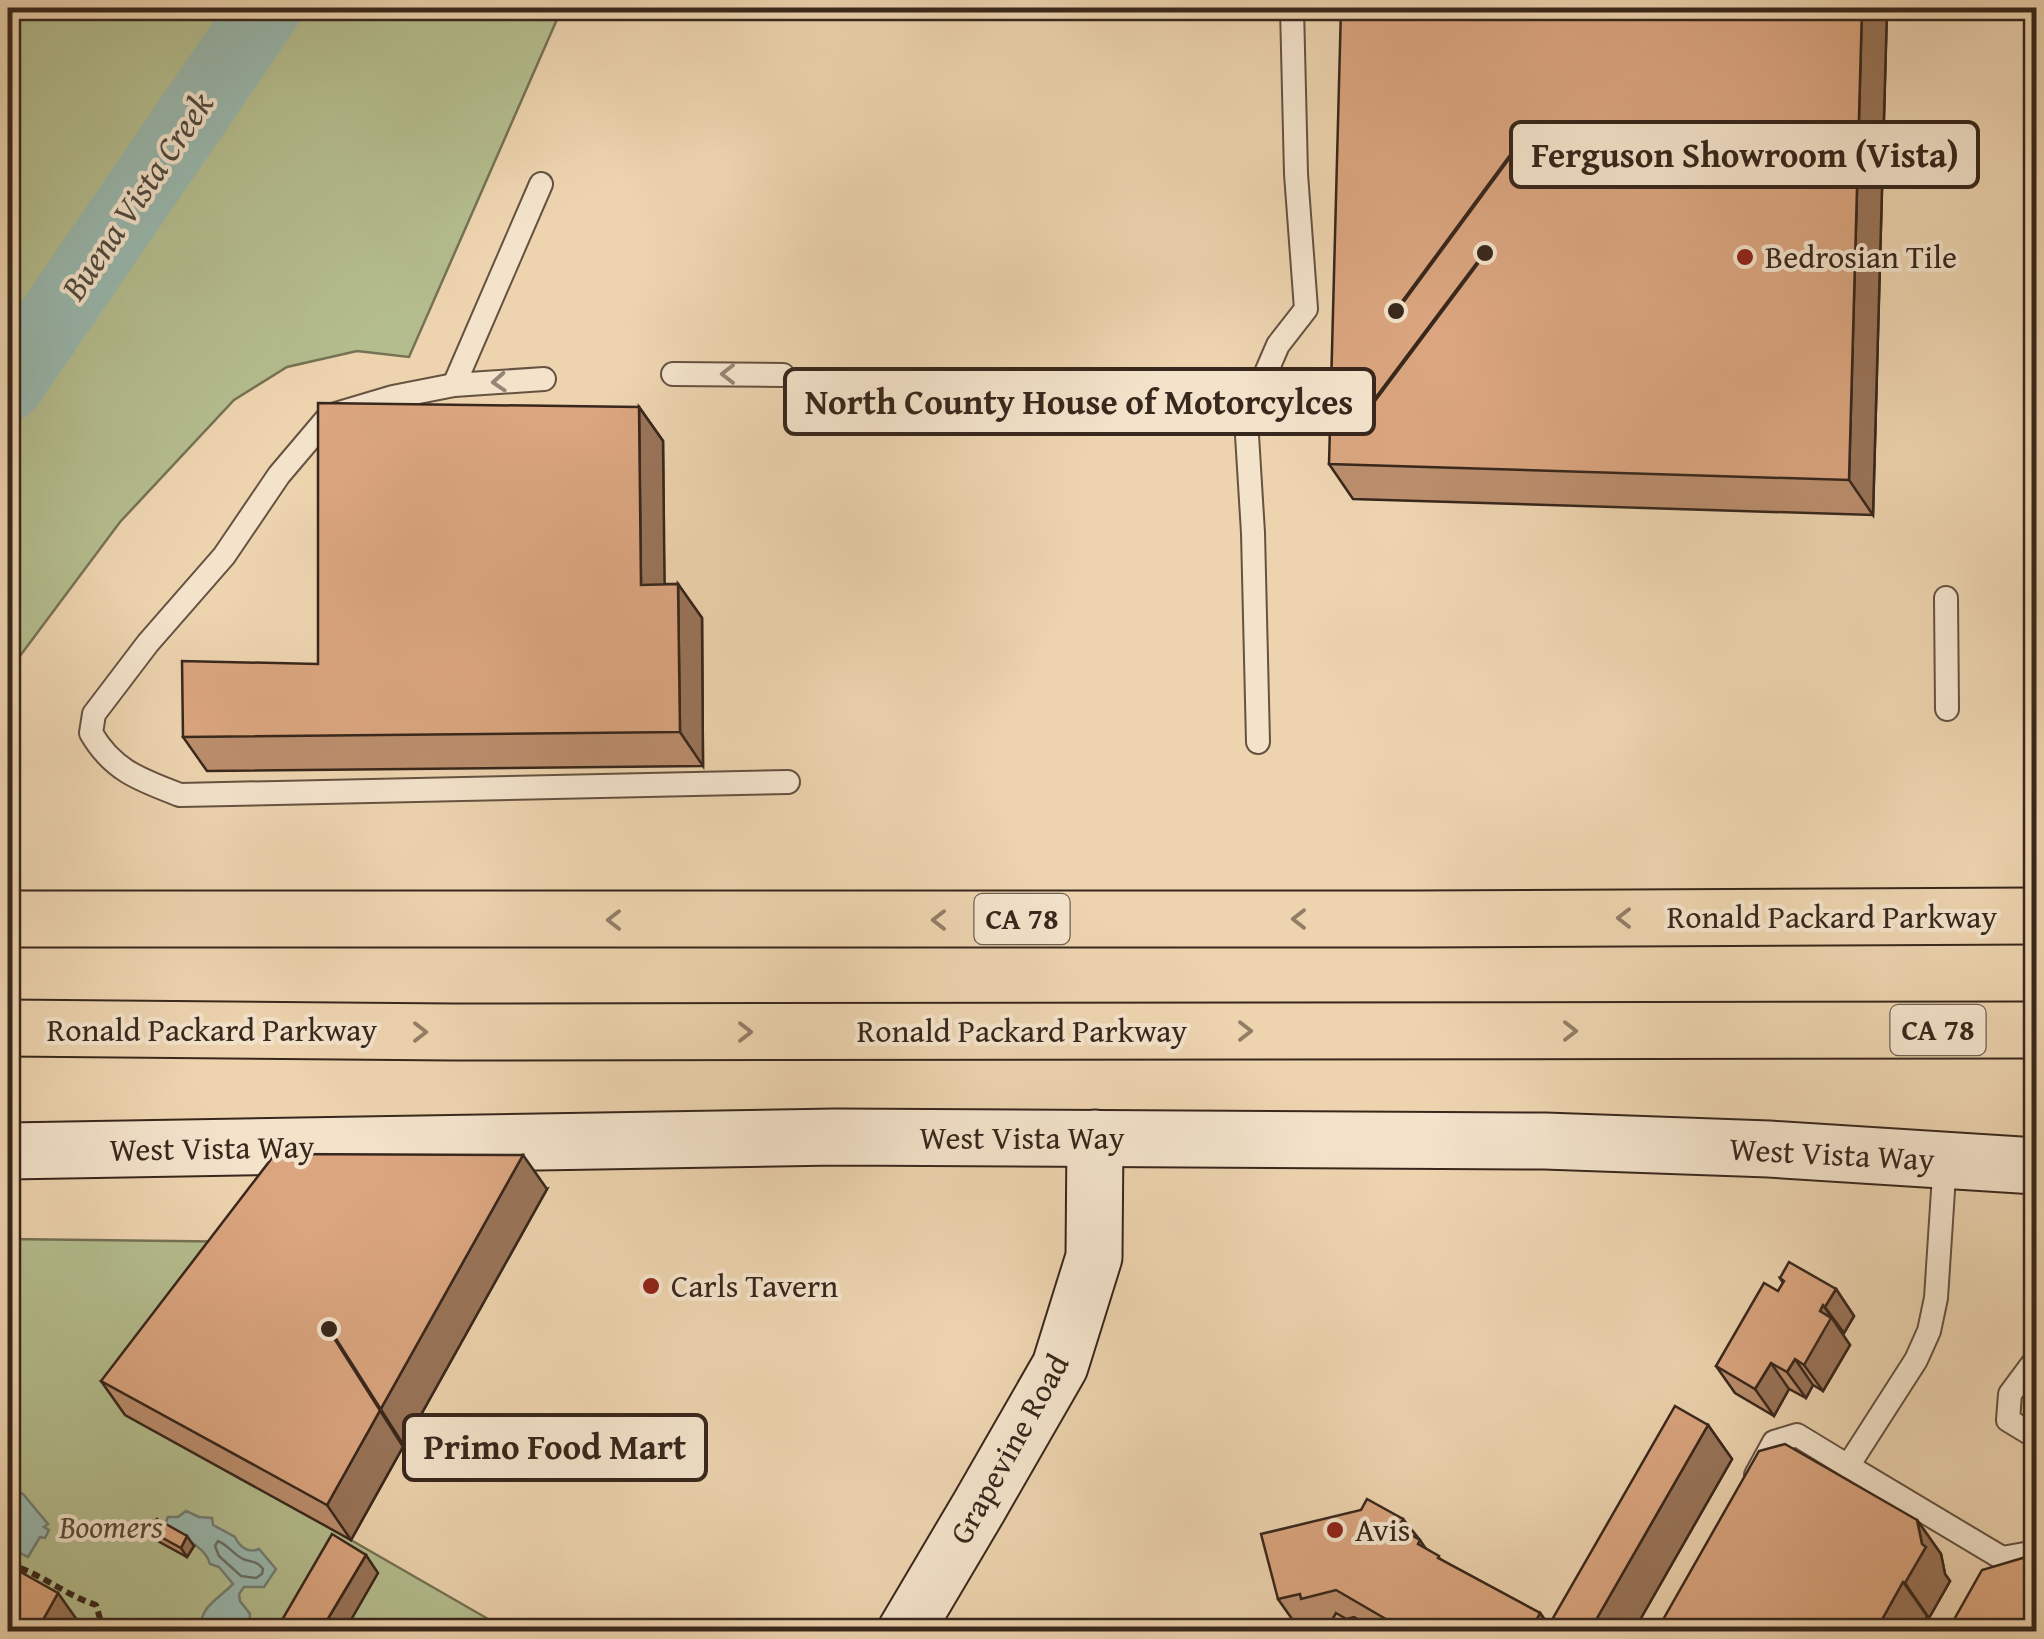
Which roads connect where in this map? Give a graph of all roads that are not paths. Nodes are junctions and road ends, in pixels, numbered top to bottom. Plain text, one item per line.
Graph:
1 (1292, 8) edge
2 (542, 184) dead end
3 (674, 374) dead end
4 (783, 375) dead end
5 (544, 379) dead end
6 (454, 385) junction
7 (1946, 598) dead end
8 (1947, 709) dead end
9 (1258, 742) dead end
10 (788, 782) dead end
11 (2036, 916) edge
12 (8, 920) edge
13 (8, 1028) edge
14 (1840, 1030) junction
15 (2036, 1030) edge
16 (2036, 1066) edge
17 (1095, 1138) junction
18 (8, 1151) edge
19 (1945, 1160) junction
20 (2036, 1166) edge
21 (2036, 1360) edge
22 (2036, 1437) edge
23 (1848, 1466) junction
24 (1746, 1493) edge
25 (2036, 1552) edge
26 (905, 1632) edge

1 - 9 lane
2 - 6 lane
4 -> 3 lane
5 -> 6 lane
6 - 10 lane
7 - 8 lane
11 -> 12 highway, Ronald Packard Parkway / CA 78
13 -> 14 highway, Ronald Packard Parkway / CA 78
14 - 15 highway, Ronald Packard Parkway / CA 78
14 - 16 highway
17 - 18 main road, West Vista Way
17 - 19 main road, West Vista Way
17 - 26 main road, Grapevine Road
19 - 20 main road, West Vista Way
19 - 23 lane
21 - 22 lane
23 - 24 lane
23 - 25 lane

